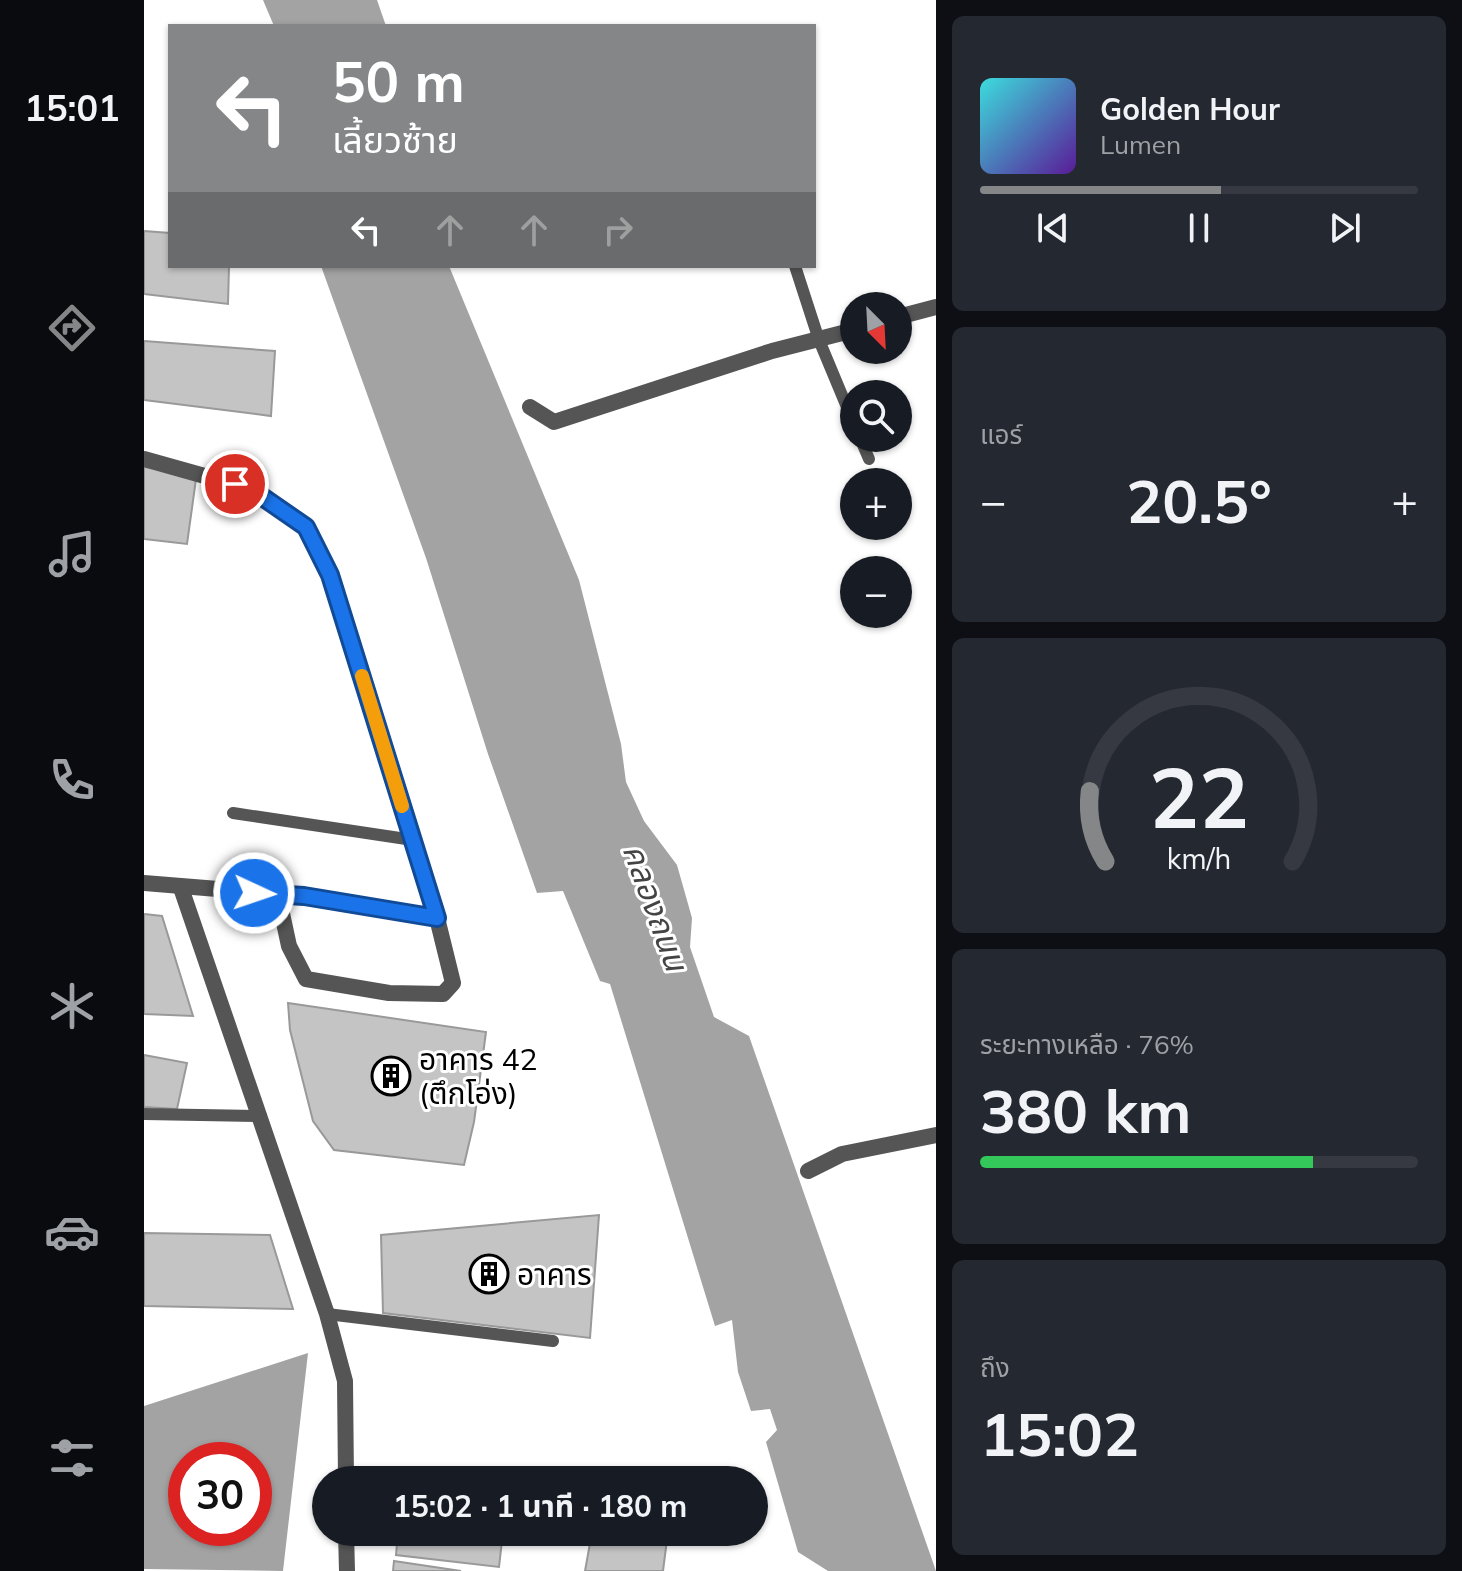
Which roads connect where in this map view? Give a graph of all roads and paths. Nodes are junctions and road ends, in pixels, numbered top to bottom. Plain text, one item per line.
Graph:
1 (796, 268) edge
2 (936, 307) edge
3 (912, 313) edge
4 (840, 334) edge
5 (819, 340) junction
6 (840, 390) edge
7 (530, 407) dead end
8 (866, 452) edge
9 (144, 459) edge
10 (869, 459) dead end
11 (233, 813) dead end
12 (413, 840) junction
13 (144, 883) edge
14 (181, 888) junction
15 (278, 895) junction
16 (437, 918) junction
17 (144, 1114) edge
18 (261, 1116) junction
19 (936, 1135) edge
20 (808, 1171) dead end
21 (327, 1314) junction
22 (553, 1341) dead end
23 (346, 1466) edge
24 (346, 1546) edge
25 (347, 1571) edge

1 - 5 lane
2 - 3 street
4 - 5 street
5 - 6 lane
5 - 7 street
8 - 10 lane
9 - 12 street
11 - 12 lane
12 - 16 street
13 - 14 street
14 - 15 street
14 - 18 street
15 - 16 street
15 - 16 street
17 - 18 lane
18 - 21 street
19 - 20 street
21 - 22 lane
21 - 23 street
24 - 25 street

